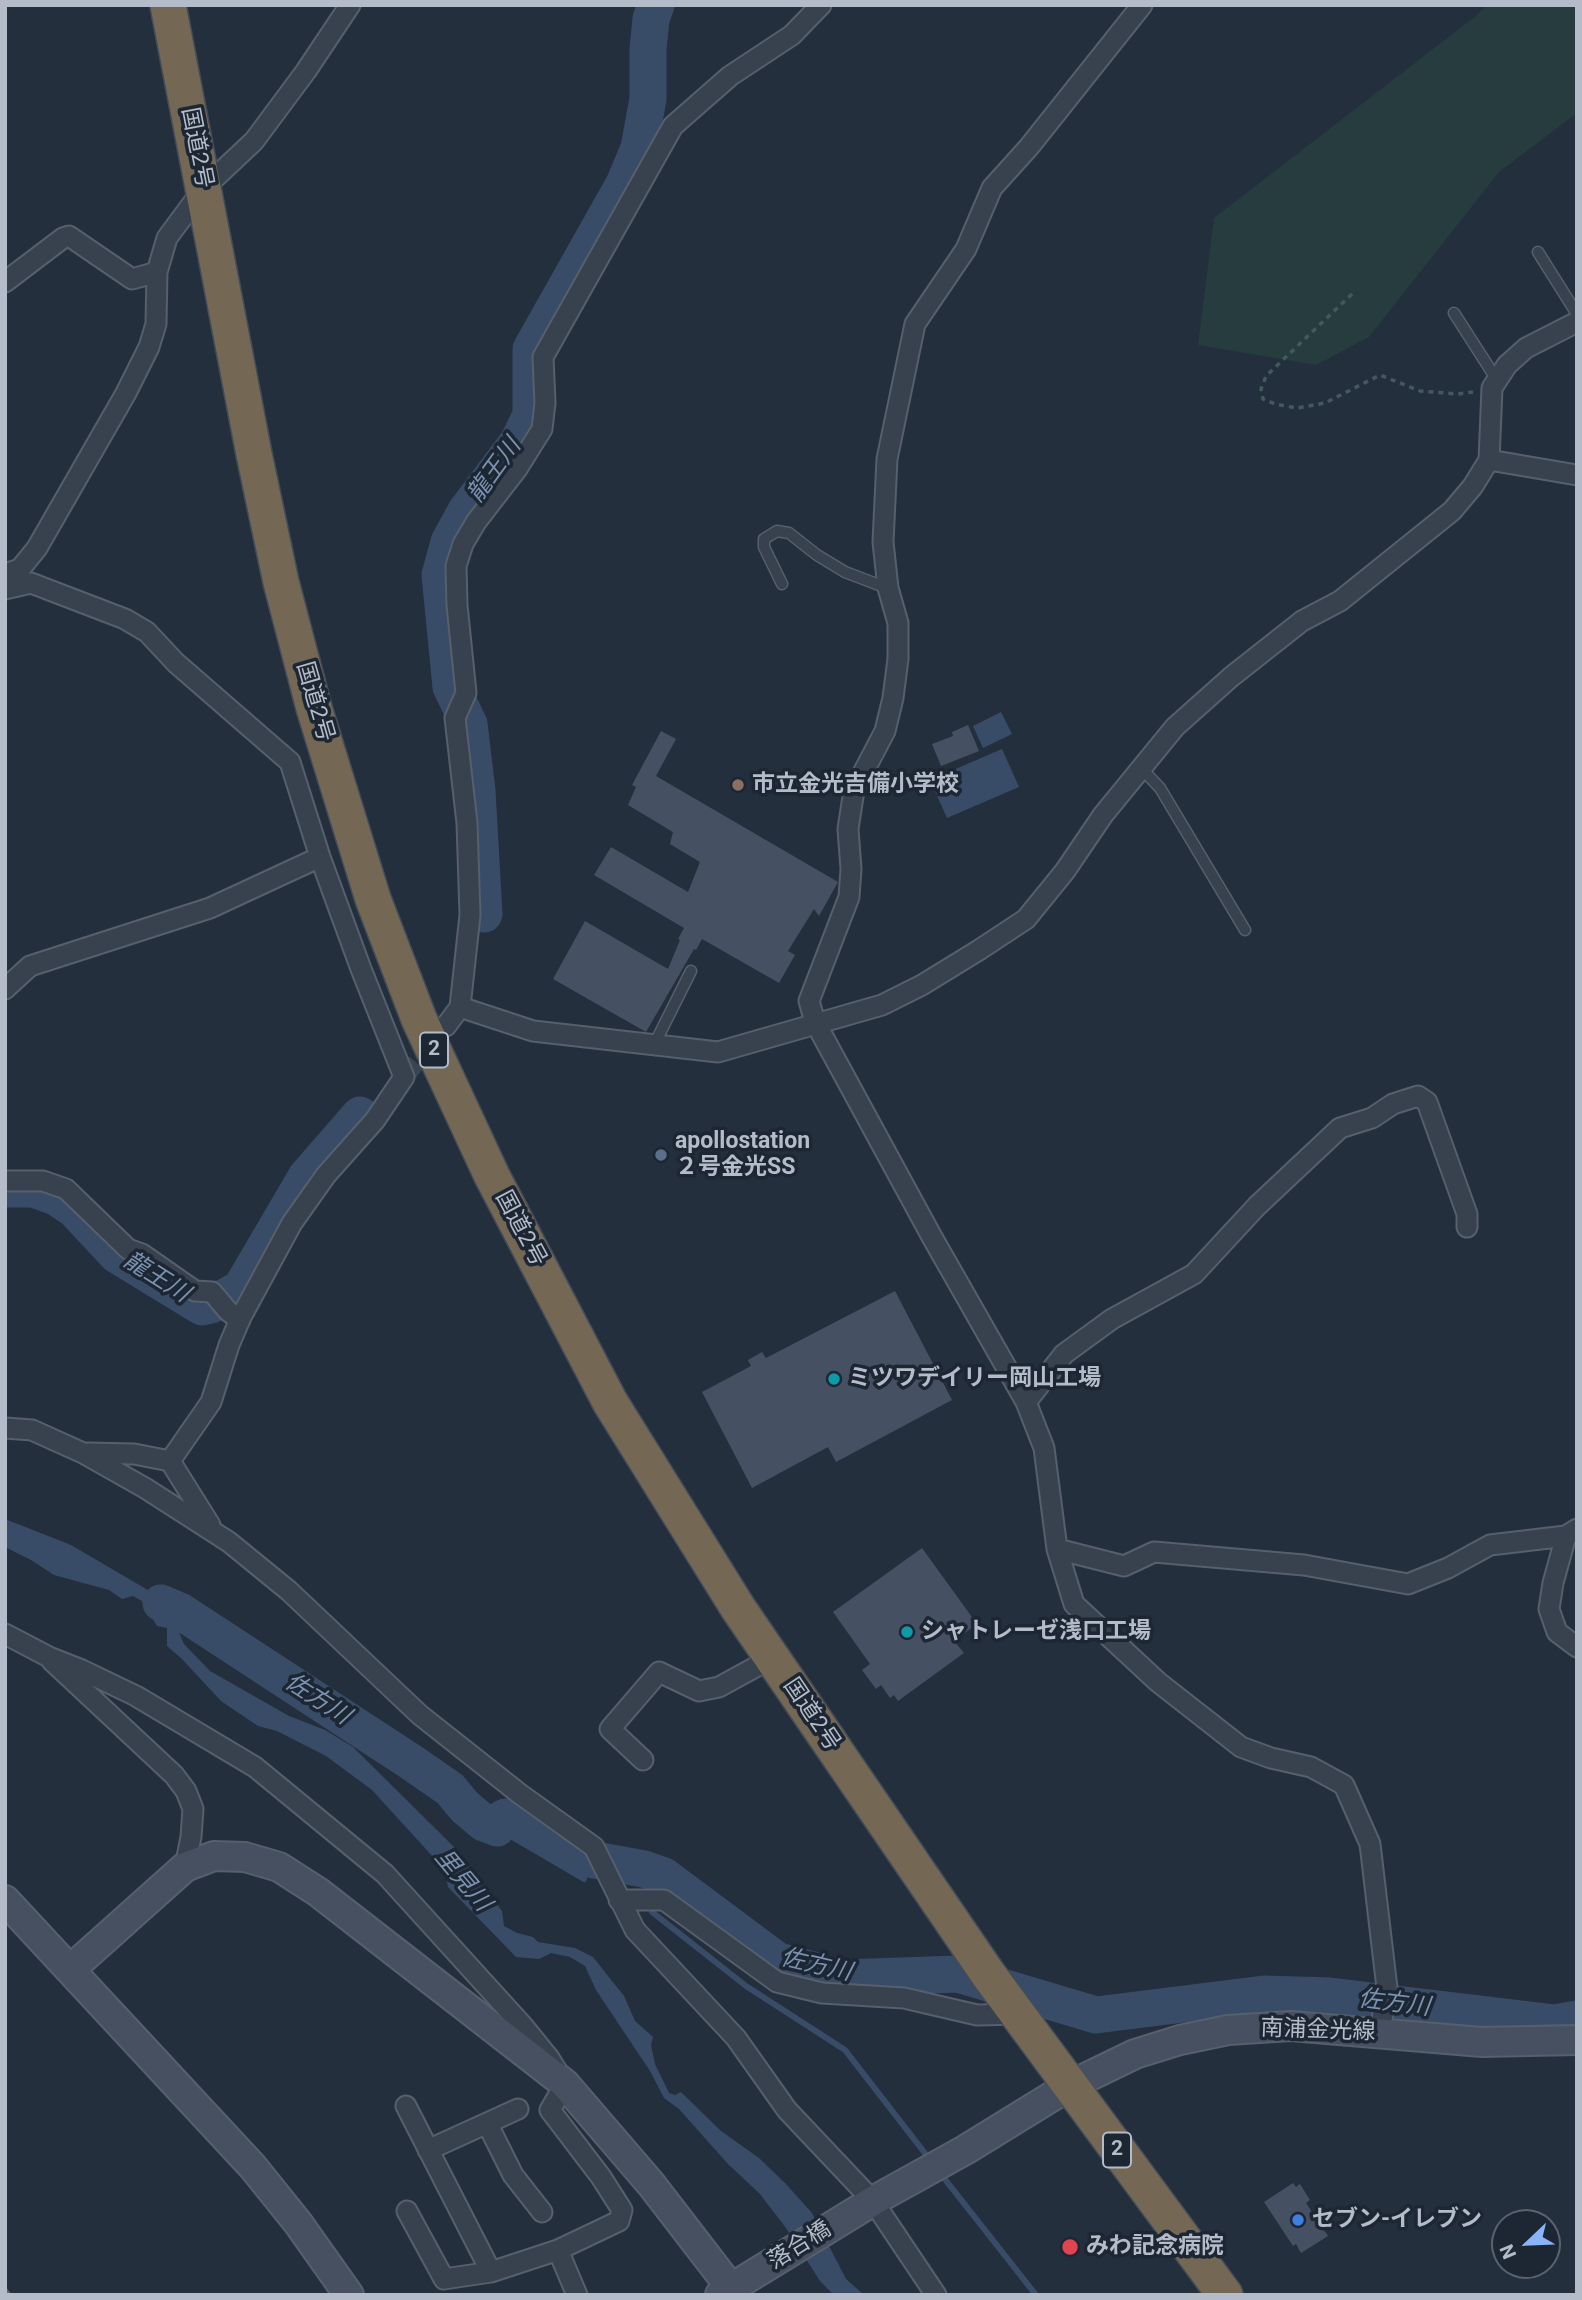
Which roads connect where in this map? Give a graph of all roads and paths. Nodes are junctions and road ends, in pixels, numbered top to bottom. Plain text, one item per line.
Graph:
1 (168, 5) edge
2 (349, 5) edge
3 (821, 5) edge
4 (1142, 5) edge
5 (204, 188) junction
6 (1538, 252) dead end
7 (157, 272) junction
8 (5, 282) edge
9 (1352, 294) dead end
10 (1454, 313) dead end
11 (1577, 314) edge
12 (1577, 322) edge
13 (1495, 384) junction
14 (1489, 460) junction
15 (1577, 475) edge
16 (5, 574) edge
17 (782, 584) dead end
18 (888, 588) junction
19 (5, 589) edge
20 (1141, 768) junction
21 (320, 857) junction
22 (1245, 930) dead end
23 (691, 971) dead end
24 (5, 989) edge
25 (460, 1007) junction
26 (815, 1022) junction
27 (446, 1026) tunnel mouth
28 (654, 1045) junction
29 (5, 1181) edge
30 (1467, 1227) dead end
31 (234, 1315) junction
32 (1026, 1402) junction
33 (5, 1428) edge
34 (83, 1453) junction
35 (170, 1461) junction
36 (215, 1532) junction
37 (1572, 1533) edge
38 (1057, 1549) junction
39 (5, 1634) edge
40 (1577, 1647) edge
41 (49, 1657) junction
42 (772, 1658) junction
43 (643, 1760) dead end
44 (185, 1867) junction
45 (5, 1900) edge
46 (619, 1900) junction
47 (71, 1969) junction
48 (1014, 2010) junction
49 (1382, 2021) junction
50 (1577, 2040) edge
51 (565, 2084) junction
52 (1069, 2086) junction
53 (406, 2106) dead end
54 (518, 2109) dead end
55 (487, 2123) junction
56 (428, 2150) junction
57 (935, 2167) joint
58 (862, 2208) junction
59 (407, 2211) dead end
60 (542, 2212) dead end
61 (558, 2250) junction
62 (491, 2272) junction
63 (735, 2289) edge
64 (349, 2295) edge
65 (577, 2295) edge
66 (936, 2295) edge
67 (1225, 2295) edge

1 - 5 highway, 国道2号 / 2
2 - 5 street
3 - 25 street
4 - 18 street
5 - 7 street
5 - 42 highway, 国道2号 / 2
6 - 11 lane
7 - 8 street
7 - 16 street
9 - 13 path
10 - 13 lane
12 - 13 street
13 - 14 street
14 - 15 street
14 - 20 street
17 - 18 lane
18 - 26 street
19 - 21 street
20 - 22 lane
20 - 26 street
21 - 24 street
21 - 31 street
23 - 28 lane
25 - 27 street
25 - 28 street
26 - 28 street
26 - 32 street
29 - 31 street
30 - 32 street
31 - 35 street
32 - 38 street
33 - 34 street
34 - 35 street
34 - 36 street
35 - 36 street
36 - 46 street
37 - 38 street
37 - 40 street
38 - 49 street
39 - 41 street
41 - 44 street
41 - 51 street
42 - 43 street
42 - 48 highway, 国道2号 / 2
44 - 47 street
44 - 51 street
45 - 47 street
46 - 48 street
46 - 58 street
47 - 64 street
48 - 52 highway, 国道2号 / 2
49 - 50 street, 南浦金光線
49 - 52 street, 南浦金光線
51 - 61 street
51 - 63 street
52 - 57 street, 南浦金光線
52 - 67 highway, 国道2号 / 2
53 - 56 street
54 - 55 street
55 - 56 street
55 - 60 street
56 - 62 street
57 - 58 street, 落合橋
58 - 63 street, 落合橋
58 - 66 street
59 - 62 street
61 - 62 street
61 - 65 street

